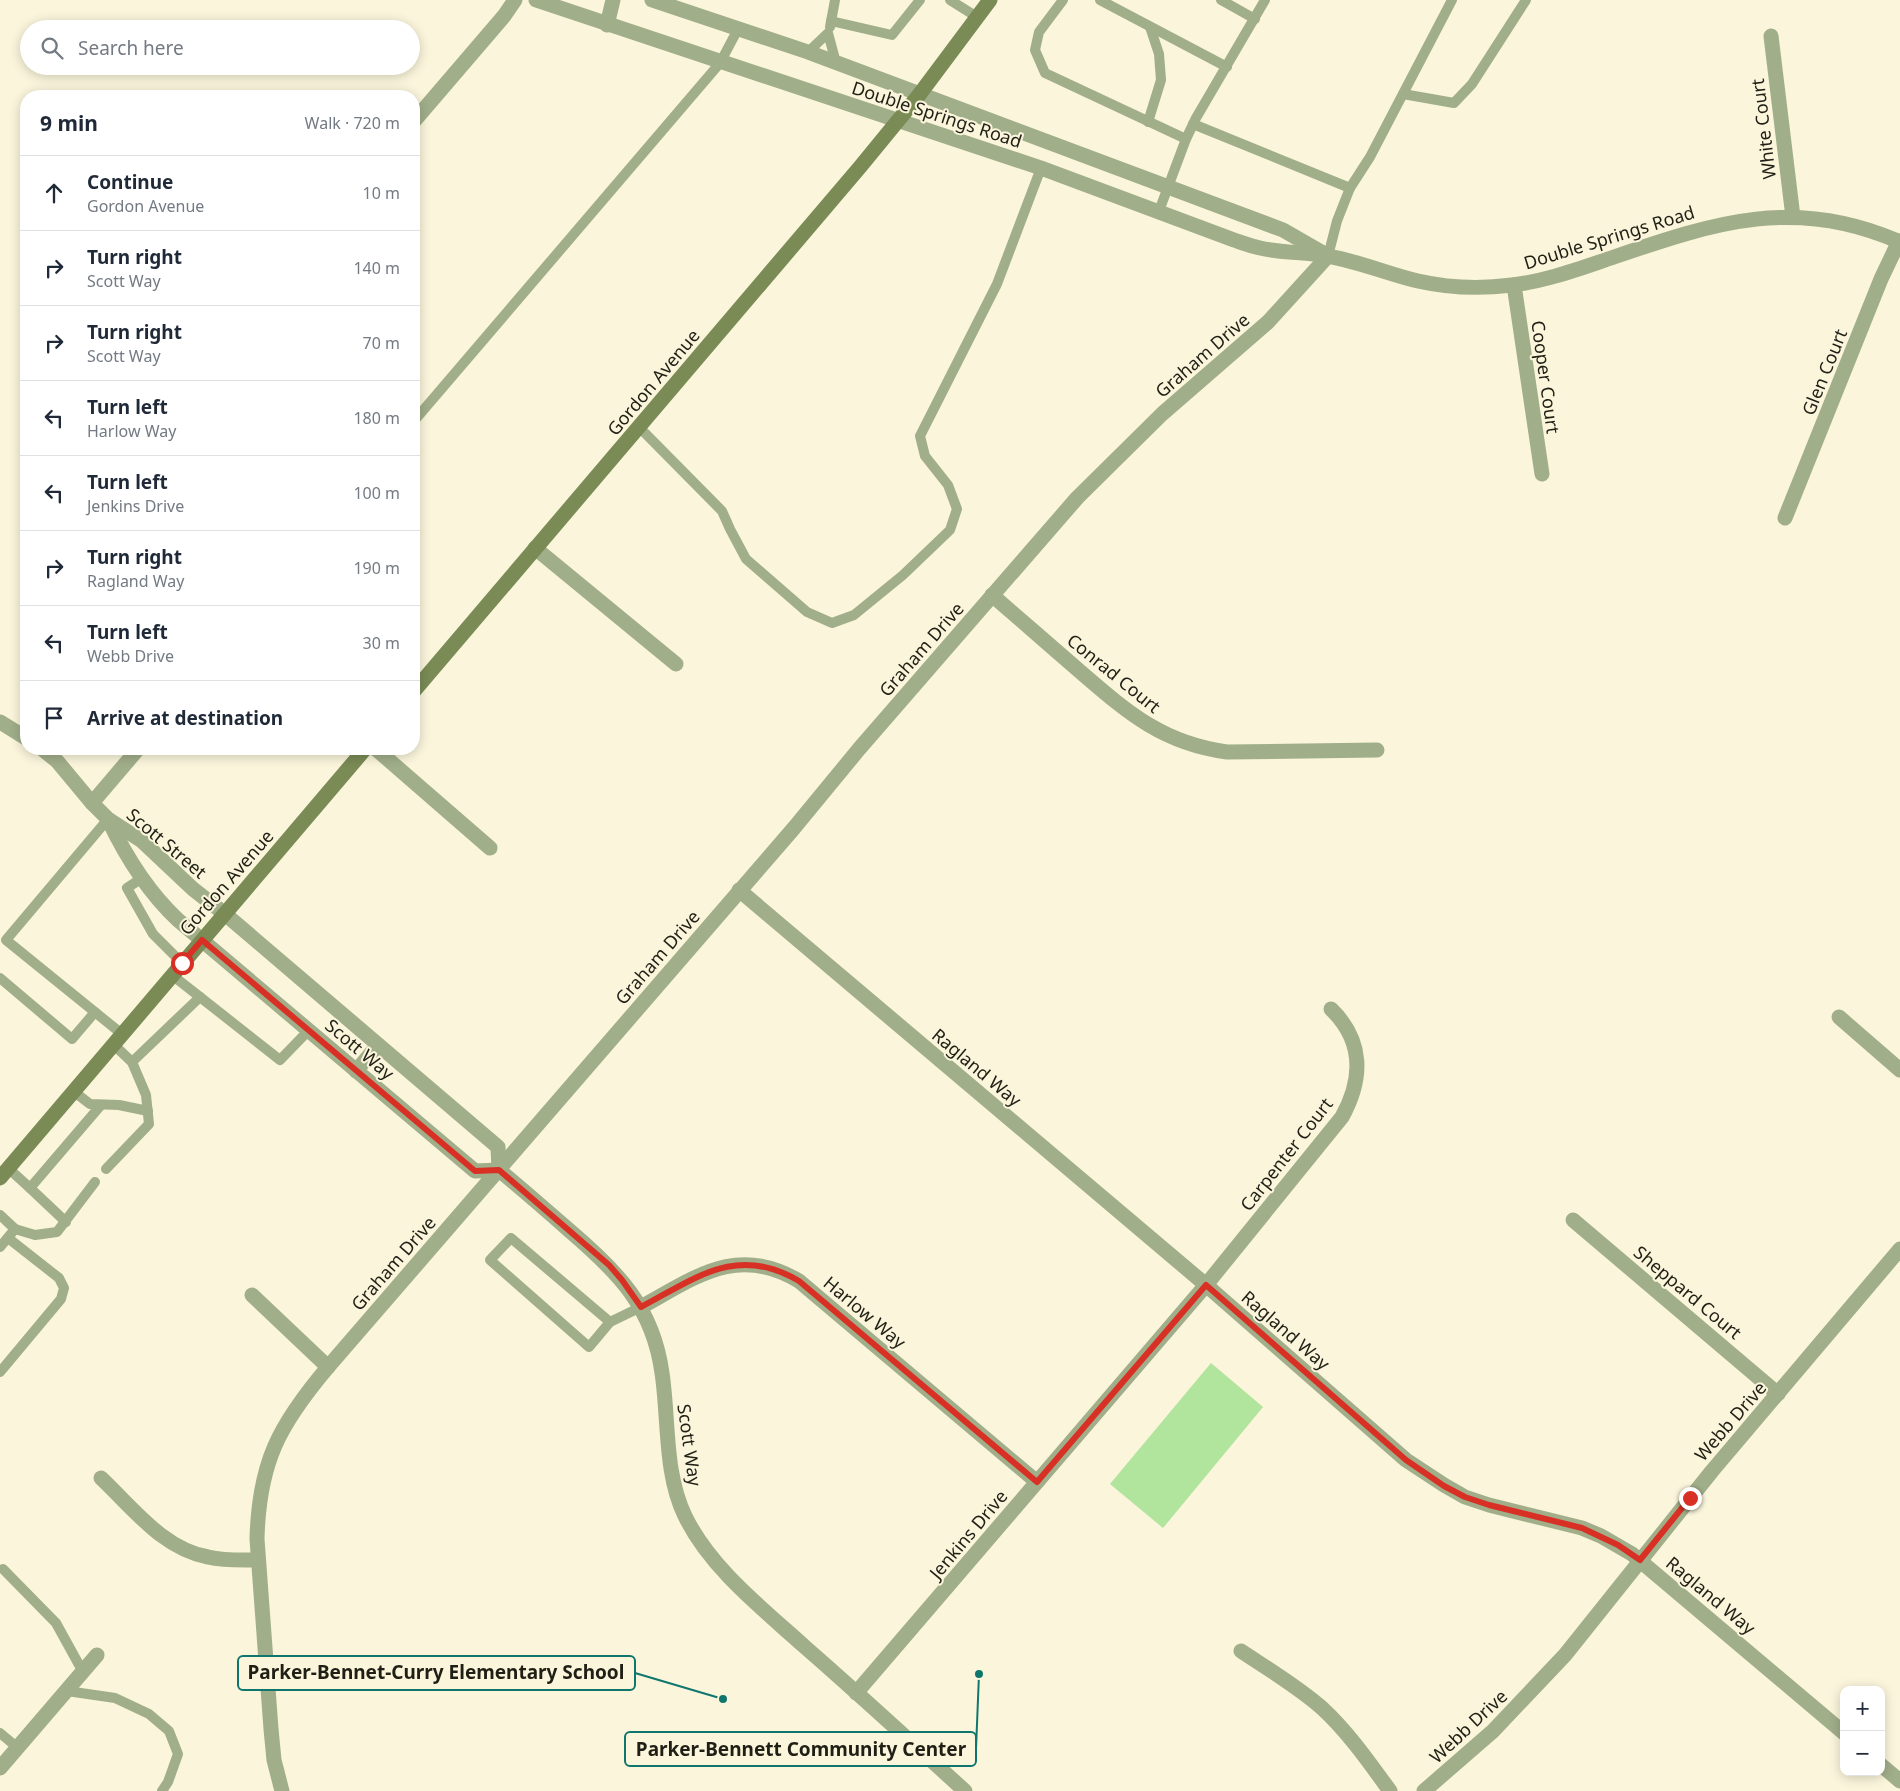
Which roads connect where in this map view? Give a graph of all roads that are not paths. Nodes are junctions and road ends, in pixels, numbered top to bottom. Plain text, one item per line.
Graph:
1 (514, 0) edge
2 (536, 0) edge
3 (613, 0) edge
4 (652, 0) edge
5 (835, 0) edge
6 (920, 0) edge
7 (950, 0) edge
8 (990, 0) edge
9 (1063, 0) edge
10 (1100, 0) edge
11 (1220, 0) edge
12 (1265, 0) edge
13 (1452, 0) edge
14 (1526, 0) edge
15 (977, 17) junction
16 (871, 18) dead end
17 (1255, 19) junction
18 (831, 21) junction
19 (607, 25) junction
20 (1150, 27) junction
21 (738, 29) junction
22 (869, 30) junction
23 (828, 33) junction
24 (1771, 36) dead end
25 (808, 52) junction
26 (720, 63) junction
27 (836, 63) junction
28 (1226, 67) junction
29 (1402, 94) junction
30 (919, 95) junction
31 (420, 114) edge
32 (898, 121) junction
33 (1148, 122) junction
34 (1193, 124) junction
35 (1186, 139) junction
36 (1041, 168) junction
37 (1166, 188) junction
38 (1350, 188) junction
39 (1159, 211) junction
40 (1793, 218) junction
41 (1900, 242) edge
42 (1328, 256) junction
43 (1514, 285) junction
44 (420, 414) edge
45 (639, 427) junction
46 (1542, 474) dead end
47 (1786, 518) dead end
48 (536, 548) junction
49 (992, 595) junction
50 (676, 664) dead end
51 (420, 684) edge
52 (0, 722) edge
53 (20, 732) edge
54 (1377, 750) dead end
55 (50, 755) edge
56 (133, 755) edge
57 (360, 755) edge
58 (383, 755) edge
59 (92, 803) junction
60 (108, 819) junction
61 (490, 848) dead end
62 (142, 878) junction
63 (739, 890) junction
64 (224, 914) junction
65 (202, 940) junction
66 (3, 943) edge
67 (182, 963) junction
68 (172, 975) junction
69 (0, 978) edge
70 (200, 997) junction
71 (1331, 1009) dead end
72 (95, 1012) junction
73 (1839, 1017) dead end
74 (309, 1030) junction
75 (118, 1039) junction
76 (378, 1045) junction
77 (132, 1062) junction
78 (1900, 1070) edge
79 (356, 1071) junction
80 (73, 1092) junction
81 (101, 1105) junction
82 (148, 1111) junction
83 (106, 1169) dead end
84 (499, 1170) junction
85 (4, 1173) edge
86 (95, 1182) dead end
87 (30, 1188) junction
88 (0, 1216) edge
89 (1573, 1220) dead end
90 (66, 1222) junction
91 (15, 1229) junction
92 (8, 1238) junction
93 (0, 1247) edge
94 (1900, 1249) edge
95 (1206, 1285) junction
96 (252, 1294) dead end
97 (641, 1307) junction
98 (610, 1322) junction
99 (328, 1367) junction
100 (0, 1372) edge
101 (1778, 1394) junction
102 (101, 1478) dead end
103 (1037, 1482) junction
104 (258, 1560) junction
105 (1640, 1560) junction
106 (3, 1570) dead end
107 (1241, 1651) dead end
108 (97, 1655) dead end
109 (83, 1672) junction
110 (67, 1691) junction
111 (856, 1693) junction
112 (1842, 1731) edge
113 (0, 1733) edge
114 (18, 1748) junction
115 (0, 1768) edge
116 (1885, 1768) edge
117 (1900, 1781) edge
118 (162, 1791) edge
119 (282, 1791) edge
120 (965, 1791) edge
121 (1390, 1791) edge
122 (1424, 1791) edge

1 - 31 street
2 - 19 street, Double Springs Road
3 - 19 street
4 - 21 street, Double Springs Road
5 - 18 lane
6 - 22 lane
7 - 15 lane
8 - 15 main road, Gordon Avenue
9 - 33 lane
10 - 20 lane
11 - 17 lane
12 - 17 lane
13 - 29 lane
14 - 29 lane
15 - 30 main road, Gordon Avenue
16 - 22 lane
17 - 28 lane
18 - 22 lane
18 - 23 lane
19 - 26 street, Double Springs Road
20 - 28 lane
20 - 33 lane
21 - 25 street, Double Springs Road
21 - 26 lane
23 - 25 lane
23 - 27 lane
24 - 40 street, White Court
25 - 27 street, Double Springs Road
26 - 32 street, Double Springs Road
26 - 44 lane
27 - 30 street, Double Springs Road
28 - 34 lane
29 - 38 lane
30 - 32 main road, Gordon Avenue
30 - 37 street, Double Springs Road
32 - 36 street, Double Springs Road
32 - 45 main road, Gordon Avenue
33 - 35 lane
34 - 35 lane
34 - 38 lane
35 - 37 lane
36 - 39 street, Double Springs Road
36 - 45 lane
37 - 39 lane
37 - 42 street, Double Springs Road
38 - 42 lane
39 - 42 street, Double Springs Road
40 - 41 street, Double Springs Road
40 - 43 street, Double Springs Road
41 - 47 street, Glen Court
42 - 43 street, Double Springs Road
42 - 49 street, Graham Drive
43 - 46 street, Cooper Court
45 - 48 main road, Gordon Avenue
48 - 50 street
48 - 51 main road, Gordon Avenue
49 - 54 street, Conrad Court
49 - 63 street, Graham Drive
52 - 53 street
55 - 59 street, Scott Street
56 - 59 street
57 - 64 main road, Gordon Avenue
58 - 61 street
59 - 60 street, Scott Street
60 - 62 street, Scott Street
60 - 64 street, Scott Street
60 - 66 lane
62 - 65 street, Scott Street
62 - 67 lane
63 - 84 street, Graham Drive
63 - 95 street, Ragland Way
64 - 65 main road, Gordon Avenue
64 - 76 street, Scott Way
65 - 67 main road, Gordon Avenue
65 - 74 street, Scott Way
66 - 72 lane
67 - 68 main road, Gordon Avenue
68 - 70 lane
68 - 75 main road, Gordon Avenue
69 - 72 lane
70 - 74 lane
70 - 77 lane
71 - 95 street, Carpenter Court
72 - 75 lane
73 - 78 street
74 - 79 street, Scott Way
75 - 77 lane
75 - 80 main road, Gordon Avenue
76 - 79 street
76 - 84 street, Scott Way
77 - 82 lane
79 - 84 street, Scott Way
80 - 81 lane
80 - 85 main road, Gordon Avenue
81 - 82 lane
81 - 87 lane
82 - 83 lane
84 - 97 street, Scott Way
84 - 99 street, Graham Drive
85 - 87 lane
86 - 90 lane
87 - 90 lane
88 - 91 lane
89 - 101 street, Sheppard Court
90 - 91 lane
91 - 92 lane
92 - 93 lane
92 - 100 lane
94 - 101 street, Webb Drive
95 - 103 street, Jenkins Drive
95 - 105 street, Ragland Way
96 - 99 street
97 - 98 lane
97 - 103 street, Harlow Way
97 - 111 street, Scott Way
98 - 98 lane
99 - 104 street, Graham Drive
101 - 105 street, Webb Drive
102 - 104 street
103 - 111 street, Jenkins Drive
104 - 119 street, Graham Drive
105 - 112 street, Ragland Way
105 - 122 street, Webb Drive
106 - 109 lane
107 - 121 street
108 - 109 street
109 - 110 street
110 - 114 street
110 - 118 lane
111 - 120 street, Scott Way
113 - 114 lane
114 - 115 street
116 - 117 street

